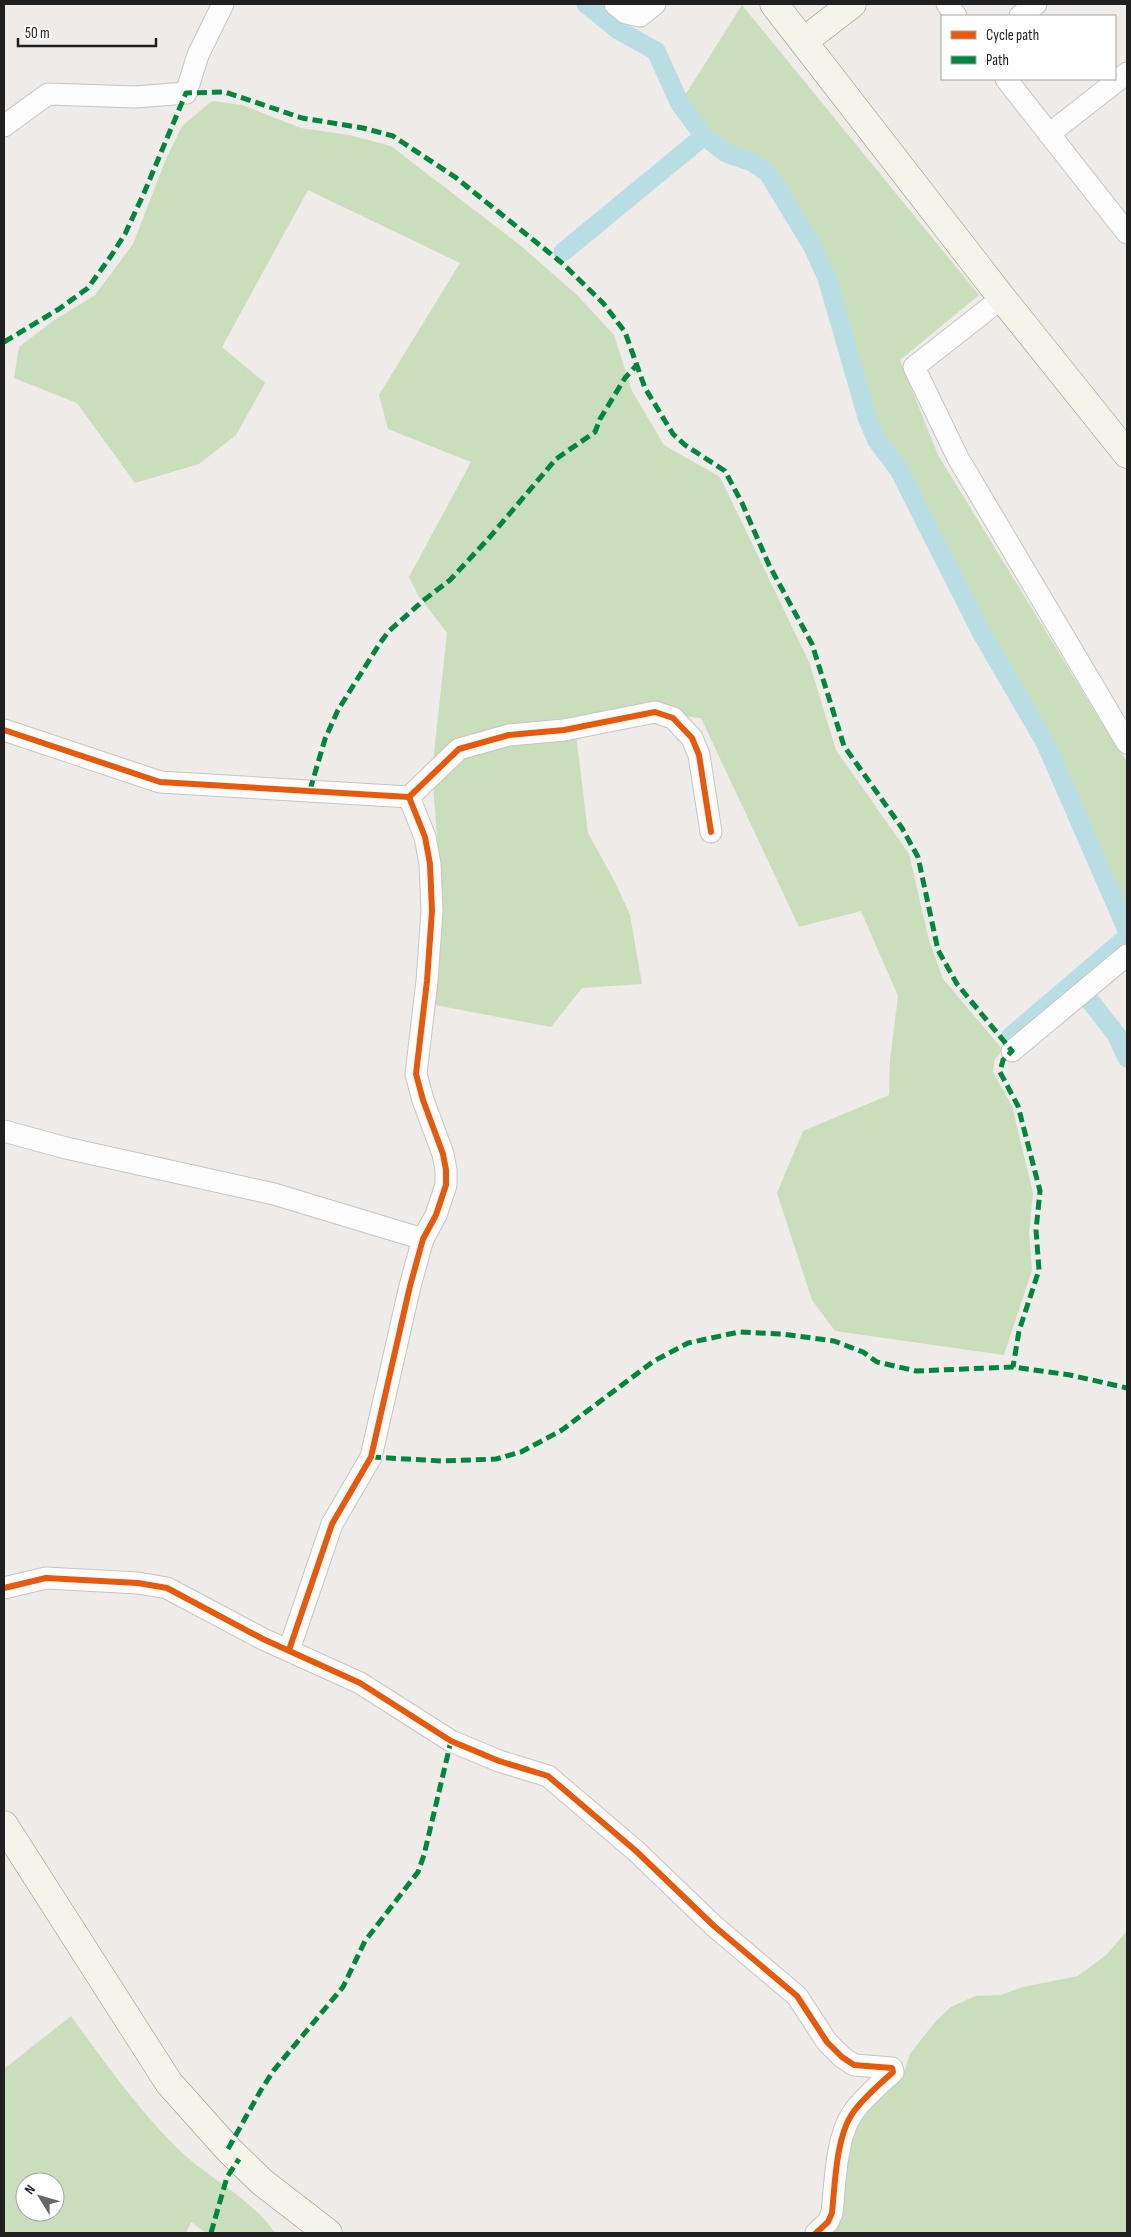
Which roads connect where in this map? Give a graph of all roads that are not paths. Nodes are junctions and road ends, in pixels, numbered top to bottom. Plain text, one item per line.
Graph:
1 (223, 4) edge
2 (615, 4) edge
3 (655, 4) edge
4 (774, 4) edge
5 (852, 4) edge
6 (947, 4) edge
7 (1036, 4) edge
8 (955, 15) edge
9 (1021, 15) edge
10 (804, 41) junction
11 (1127, 73) edge
12 (1007, 80) edge
13 (4, 126) edge
14 (1049, 134) junction
15 (1124, 222) edge
16 (1002, 298) junction
17 (1127, 454) edge
18 (4, 730) edge
19 (1127, 743) edge
20 (410, 797) junction
21 (711, 832) dead end
22 (1127, 954) edge
23 (1012, 1051) dead end
24 (4, 1131) edge
25 (423, 1239) junction
26 (4, 1588) edge
27 (289, 1650) junction
28 (4, 1825) edge
29 (328, 2233) edge
30 (816, 2233) edge

1 - 13 street
2 - 3 street
4 - 10 street
5 - 10 street
6 - 8 street
7 - 9 street
10 - 16 street
11 - 14 street
12 - 14 street
14 - 15 street
16 - 17 street
16 - 19 street
18 - 20 street
20 - 21 street
20 - 25 street
22 - 23 street
24 - 25 street
25 - 27 street
26 - 27 street
27 - 30 street
28 - 29 street

